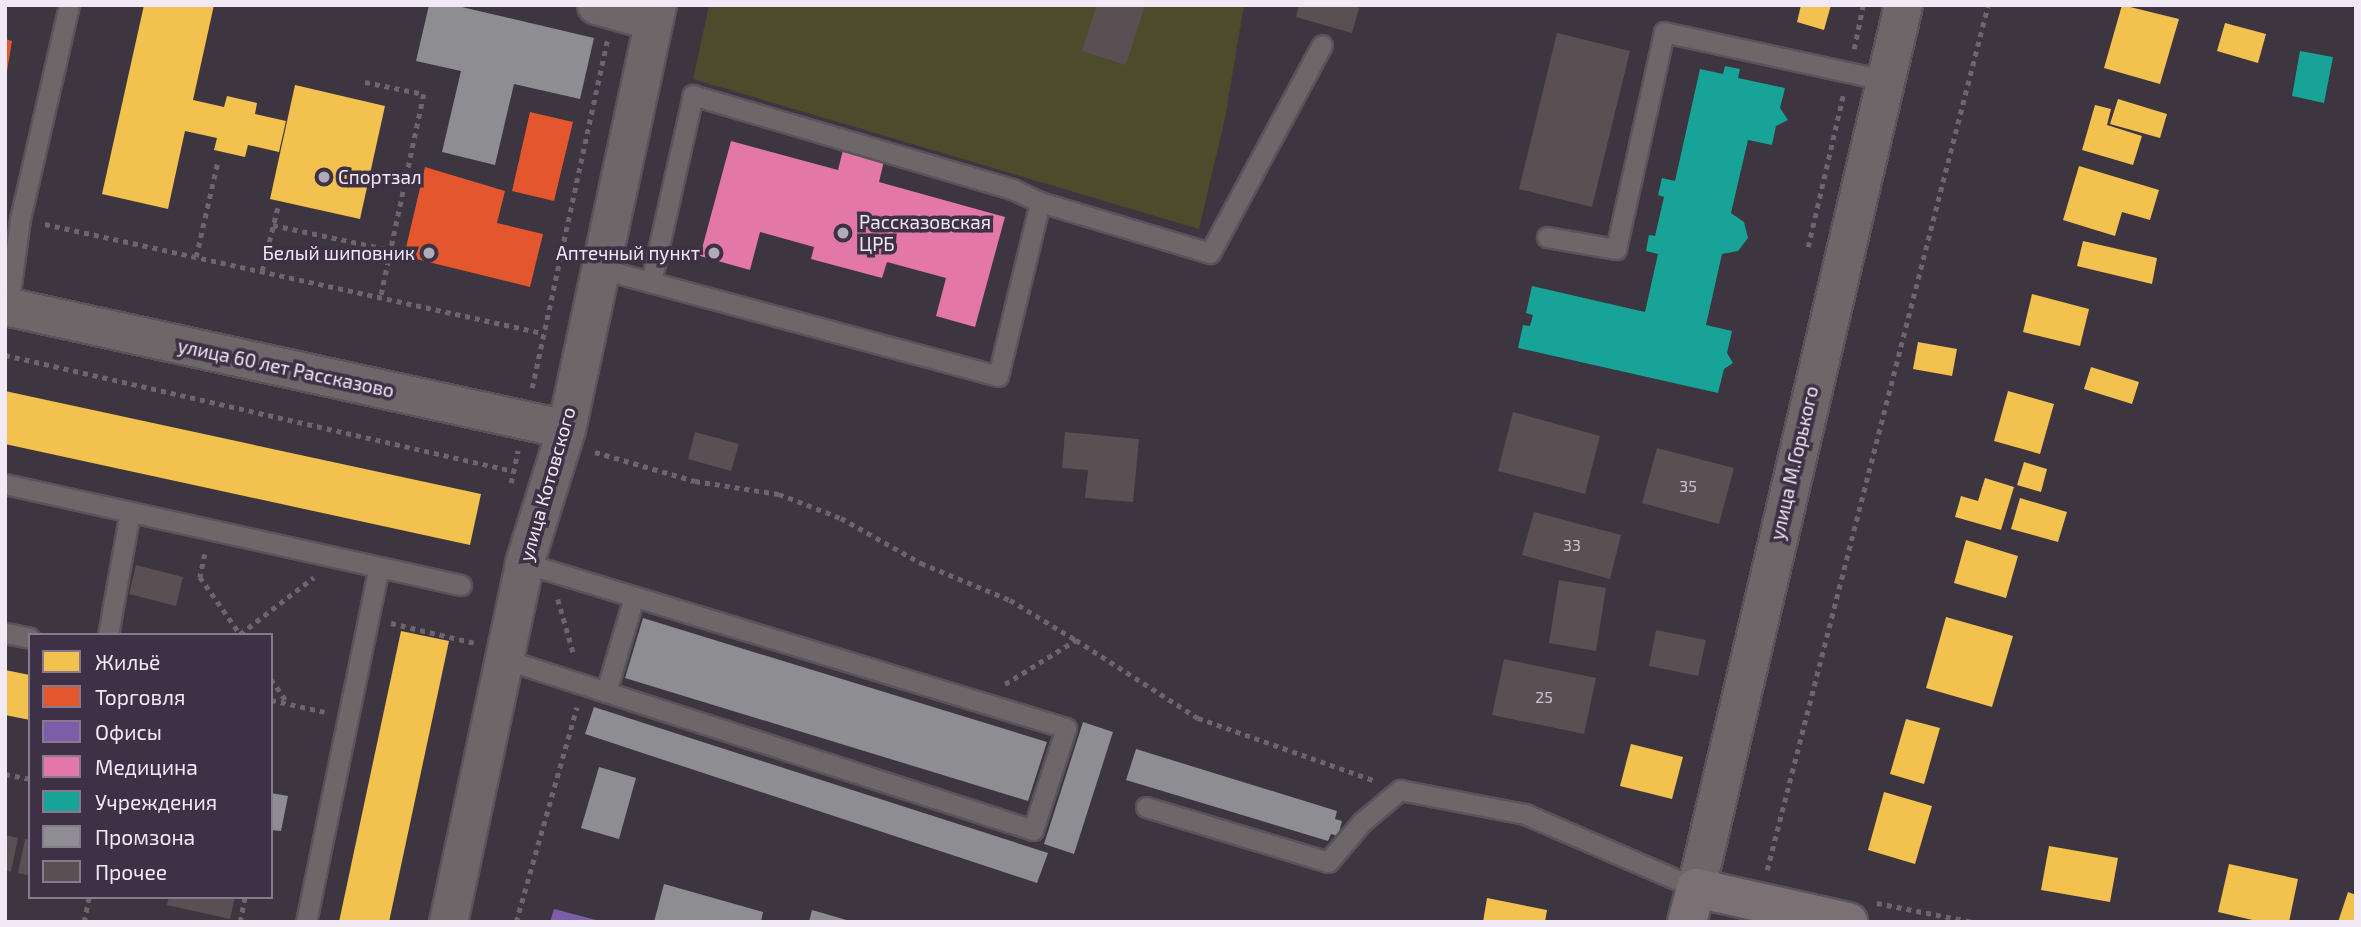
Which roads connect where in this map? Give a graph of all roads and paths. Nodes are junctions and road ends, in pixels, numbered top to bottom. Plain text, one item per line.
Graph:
1 (68, 5) edge
2 (1903, 5) edge
3 (1988, 5) edge
4 (605, 8) edge
5 (655, 13) edge
6 (1322, 45) dead end
7 (1884, 80) junction
8 (365, 82) dead end
9 (218, 160) dead end
10 (1040, 202) junction
11 (278, 206) dead end
12 (20, 219) junction
13 (273, 225) junction
14 (1547, 237) dead end
15 (391, 250) junction
16 (196, 257) junction
17 (598, 268) junction
18 (262, 271) junction
19 (651, 282) junction
20 (381, 297) junction
21 (7, 306) edge
22 (543, 333) junction
23 (5, 355) edge
24 (524, 420) junction
25 (563, 436) junction
26 (513, 471) junction
27 (5, 484) edge
28 (508, 498) dead end
29 (130, 512) junction
30 (210, 530) junction
31 (339, 558) junction
32 (524, 563) junction
33 (379, 567) junction
34 (461, 586) dead end
35 (634, 597) junction
36 (368, 617) junction
37 (478, 630) dead end
38 (5, 633) edge
39 (108, 633) edge
40 (239, 633) edge
41 (241, 633) edge
42 (28, 638) edge
43 (1076, 640) junction
44 (484, 653) junction
45 (273, 682) edge
46 (606, 692) junction
47 (273, 700) edge
48 (978, 701) junction
49 (288, 704) junction
50 (347, 717) junction
51 (5, 774) edge
52 (28, 779) edge
53 (1400, 790) junction
54 (1146, 807) dead end
55 (1765, 881) dead end
56 (89, 899) edge
57 (245, 899) edge
58 (1692, 905) edge
59 (84, 922) edge
60 (240, 922) edge
61 (306, 922) edge
62 (447, 922) edge
63 (1849, 922) edge

1 - 12 lane
2 - 7 street, улица М.Горького
3 - 55 path
4 - 5 street
4 - 22 path
5 - 17 street, улица Котовского
6 - 10 lane
7 - 14 lane
7 - 58 street, улица М.Горького
8 - 15 path
9 - 16 path
10 - 19 lane
10 - 19 lane
11 - 13 path
12 - 16 path
12 - 21 lane
13 - 15 path
13 - 18 path
15 - 20 path
16 - 18 path
17 - 19 lane
17 - 25 street, улица Котовского
18 - 20 path
20 - 22 path
21 - 24 street, улица 60 лет Рассказово
22 - 24 path
23 - 26 path
24 - 25 street, улица 60 лет Рассказово
24 - 26 path
25 - 32 street, улица Котовского
25 - 43 path
26 - 28 path
27 - 29 lane
29 - 30 lane
29 - 39 lane
30 - 31 lane
30 - 40 path
31 - 33 lane
31 - 41 path
32 - 35 lane
32 - 44 street, улица Котовского
33 - 34 lane
33 - 36 lane
35 - 46 lane
35 - 48 lane
36 - 44 path
36 - 50 lane
37 - 44 path
38 - 42 lane
43 - 48 path
43 - 53 path
44 - 46 lane
44 - 62 street, улица Котовского
45 - 49 path
46 - 48 lane
47 - 49 path
49 - 50 path
50 - 61 lane
51 - 52 path
53 - 54 lane
53 - 58 lane
56 - 59 path
57 - 60 path
58 - 63 street

